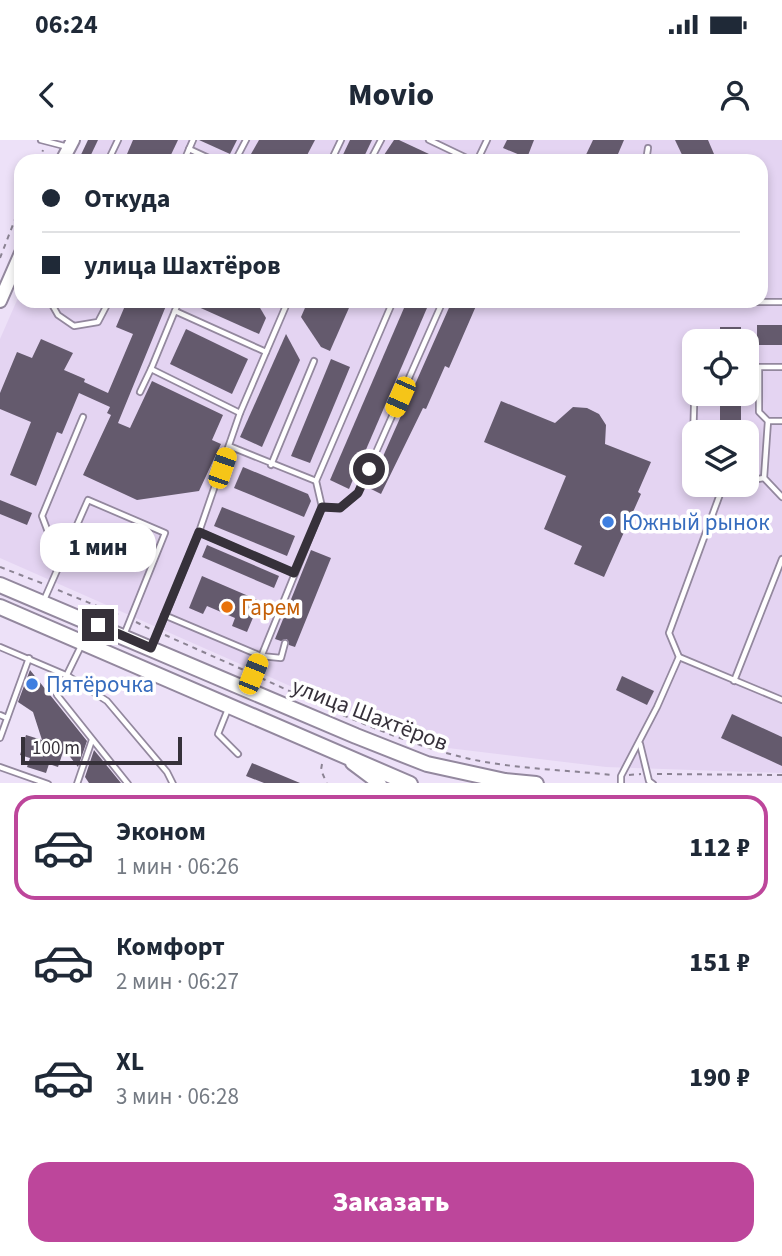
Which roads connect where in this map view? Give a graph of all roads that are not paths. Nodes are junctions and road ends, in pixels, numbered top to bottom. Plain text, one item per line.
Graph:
1 (193, 140) edge
2 (429, 140) edge
3 (44, 141) edge
4 (71, 144) edge
5 (648, 148) dead end
6 (189, 149) junction
7 (187, 154) edge
8 (200, 154) edge
9 (460, 154) edge
10 (647, 154) edge
11 (10, 279) edge
12 (0, 301) edge
13 (54, 308) edge
14 (105, 308) edge
15 (176, 308) edge
16 (285, 308) edge
17 (390, 308) edge
18 (440, 308) edge
19 (175, 311) junction
20 (266, 352) junction
21 (314, 361) dead end
22 (782, 367) edge
23 (150, 369) junction
24 (140, 392) dead end
25 (240, 413) junction
26 (83, 417) dead end
27 (768, 421) junction
28 (782, 421) edge
29 (229, 446) junction
30 (271, 465) junction
31 (764, 478) junction
32 (759, 479) edge
33 (316, 481) junction
34 (720, 497) edge
35 (782, 497) edge
36 (322, 507) junction
37 (199, 532) junction
38 (782, 559) edge
39 (61, 565) junction
40 (294, 573) junction
41 (0, 585) edge
42 (43, 603) junction
43 (0, 607) edge
44 (164, 615) junction
45 (123, 636) junction
46 (83, 642) junction
47 (285, 643) dead end
48 (0, 647) edge
49 (151, 648) junction
50 (261, 656) junction
51 (679, 657) junction
52 (29, 658) junction
53 (68, 676) junction
54 (734, 681) junction
55 (248, 690) junction
56 (782, 700) edge
57 (230, 705) junction
58 (0, 715) edge
59 (7, 718) junction
60 (0, 738) edge
61 (93, 739) junction
62 (640, 743) junction
63 (239, 754) dead end
64 (341, 754) junction
65 (0, 767) edge
66 (465, 778) edge
67 (48, 783) edge
68 (77, 783) edge
69 (128, 783) edge
70 (173, 783) edge
71 (380, 783) edge
72 (410, 783) edge
73 (536, 783) edge
74 (621, 783) edge
75 (653, 783) edge

1 - 6 lane
2 - 9 lane
3 - 4 lane
5 - 10 lane
6 - 7 lane
6 - 8 lane
11 - 12 street
13 - 14 lane
15 - 19 lane
16 - 20 lane
17 - 33 lane
18 - 36 lane
19 - 20 lane
19 - 23 lane
20 - 25 lane
21 - 30 lane
22 - 27 lane
23 - 24 lane
23 - 25 lane
25 - 29 lane
26 - 39 lane
27 - 28 lane
27 - 31 lane
29 - 30 lane
29 - 37 lane
30 - 33 lane
31 - 32 lane
31 - 35 lane
33 - 36 lane
34 - 51 lane
36 - 40 lane
37 - 40 lane
37 - 44 lane
38 - 54 lane
39 - 42 lane
39 - 45 lane
40 - 50 lane
41 - 42 main road, улица Шахтёров
42 - 45 main road, улица Шахтёров
43 - 46 main road, улица Шахтёров
44 - 49 lane
44 - 50 lane
45 - 49 main road, улица Шахтёров
46 - 53 lane
46 - 57 main road, улица Шахтёров
47 - 50 lane
48 - 52 lane
49 - 55 main road, улица Шахтёров
50 - 55 lane
51 - 54 lane
51 - 62 lane
52 - 53 lane
52 - 59 lane
53 - 61 lane
53 - 70 lane
54 - 56 lane
55 - 66 main road, улица Шахтёров
57 - 63 lane
57 - 64 main road, улица Шахтёров
58 - 59 lane
59 - 60 lane
61 - 68 lane
61 - 69 lane
62 - 74 lane
62 - 75 lane
64 - 71 street
64 - 72 main road, улица Шахтёров
65 - 67 lane
66 - 73 main road, улица Шахтёров

